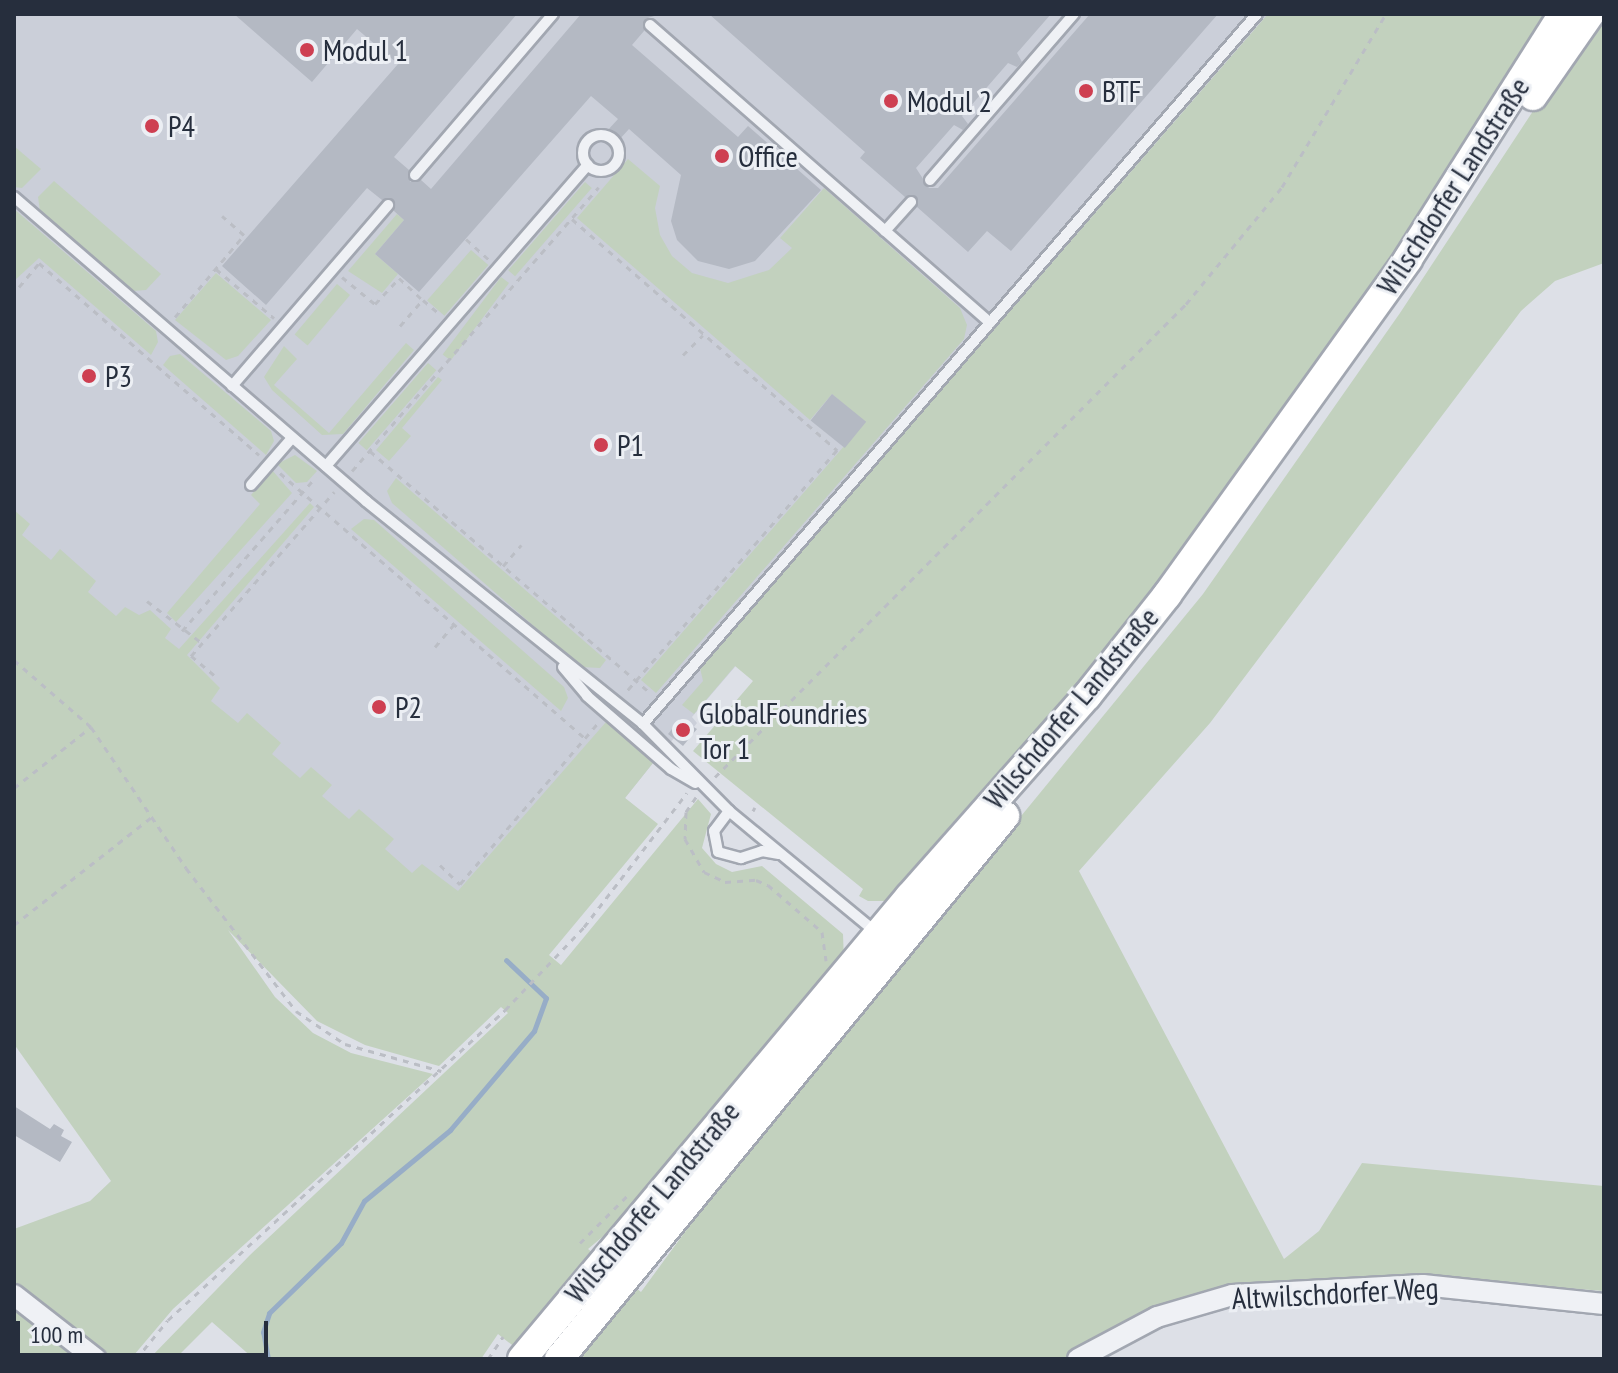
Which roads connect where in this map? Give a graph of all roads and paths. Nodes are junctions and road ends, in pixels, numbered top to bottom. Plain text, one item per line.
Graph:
1 (553, 14) edge
2 (1074, 14) edge
3 (1257, 14) edge
4 (1386, 14) edge
5 (1563, 14) edge
6 (1590, 14) edge
7 (650, 25) dead end
8 (588, 165) dead end
9 (415, 175) dead end
10 (930, 180) dead end
11 (599, 187) dead end
12 (14, 197) edge
13 (911, 202) dead end
14 (388, 205) dead end
15 (222, 216) dead end
16 (572, 219) junction
17 (885, 231) junction
18 (216, 269) junction
19 (352, 286) dead end
20 (19, 287) dead end
21 (423, 300) junction
22 (450, 323) junction
23 (990, 323) junction
24 (284, 326) junction
25 (400, 326) dead end
26 (165, 329) junction
27 (704, 334) junction
28 (683, 355) dead end
29 (232, 386) junction
30 (292, 438) junction
31 (370, 451) junction
32 (270, 464) junction
33 (326, 466) junction
34 (343, 482) junction
35 (251, 485) dead end
36 (303, 493) junction
37 (320, 508) junction
38 (521, 545) dead end
39 (503, 566) junction
40 (147, 601) dead end
41 (454, 624) junction
42 (182, 631) junction
43 (202, 643) junction
44 (435, 647) dead end
45 (557, 659) junction
46 (14, 660) edge
47 (214, 675) dead end
48 (635, 680) junction
49 (616, 702) junction
50 (661, 702) junction
51 (607, 713) junction
52 (643, 724) junction
53 (91, 727) junction
54 (585, 738) junction
55 (14, 788) edge
56 (704, 788) junction
57 (729, 811) junction
58 (153, 816) junction
59 (780, 854) junction
60 (440, 865) dead end
61 (14, 925) edge
62 (887, 942) junction
63 (821, 973) dead end
64 (442, 1071) junction
65 (630, 1194) dead end
66 (580, 1243) dead end
67 (14, 1295) edge
68 (1604, 1304) edge
69 (503, 1337) dead end
70 (96, 1359) edge
71 (136, 1359) edge
72 (488, 1359) edge
73 (522, 1359) edge
74 (559, 1359) edge
75 (1078, 1359) edge

1 - 9 lane
2 - 10 lane
3 - 23 lane
4 - 56 path
5 - 62 main road, Wilschdorfer Landstraße
6 - 62 main road, Wilschdorfer Landstraße
7 - 17 lane
8 - 22 lane
11 - 16 path
12 - 26 lane
13 - 17 lane
14 - 24 lane
15 - 18 path
16 - 27 path
16 - 31 path
17 - 23 lane
18 - 24 path
18 - 26 path
19 - 21 path
20 - 32 path
21 - 22 path
21 - 25 path
22 - 33 lane
23 - 50 lane
24 - 29 lane
26 - 29 lane
27 - 28 path
27 - 48 path
29 - 30 lane
30 - 32 lane
30 - 33 lane
31 - 34 path
31 - 39 path
32 - 35 lane
32 - 36 path
33 - 34 lane
33 - 36 path
34 - 37 path
34 - 45 lane
36 - 37 path
36 - 42 path
37 - 41 path
37 - 43 path
38 - 39 path
39 - 48 path
40 - 42 path
41 - 44 path
41 - 54 path
42 - 43 path
43 - 47 path
45 - 49 lane
45 - 51 lane
46 - 53 path
48 - 49 path
48 - 50 path
49 - 52 lane
50 - 52 lane
51 - 54 path
51 - 56 lane
52 - 56 lane
53 - 55 path
53 - 58 path
54 - 60 path
56 - 57 lane
56 - 63 path
56 - 64 path
57 - 59 lane
57 - 59 lane
58 - 61 path
58 - 64 path
59 - 62 lane
62 - 73 main road, Wilschdorfer Landstraße
62 - 74 main road, Wilschdorfer Landstraße
64 - 71 path
65 - 66 path
67 - 70 street
68 - 75 street, Altwilschdorfer Weg
69 - 72 path

